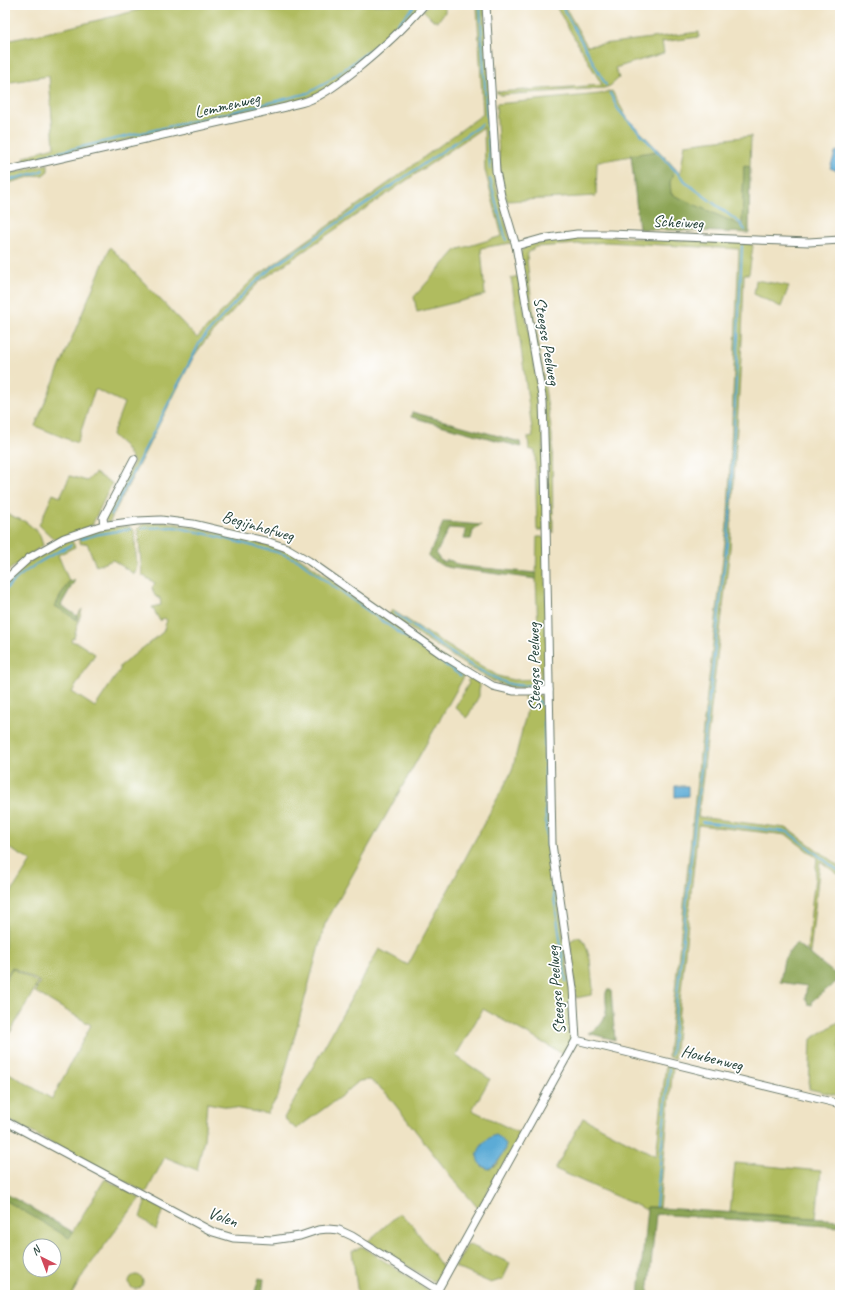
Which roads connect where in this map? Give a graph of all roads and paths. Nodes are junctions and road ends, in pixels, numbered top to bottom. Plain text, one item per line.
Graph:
1 (424, 5) edge
2 (486, 5) edge
3 (5, 171) edge
4 (840, 240) edge
5 (516, 246) junction
6 (134, 460) dead end
7 (104, 525) junction
8 (5, 580) edge
9 (549, 690) junction
10 (576, 1040) junction
11 (840, 1104) edge
12 (5, 1121) edge
13 (436, 1292) edge

1 - 3 street, Lemmenweg
2 - 5 street, Steegse Peelweg
4 - 5 street, Scheiweg
5 - 9 street, Steegse Peelweg
6 - 7 street
7 - 8 street, Begijnhofweg
7 - 9 street, Begijnhofweg
9 - 10 street, Steegse Peelweg
10 - 11 street, Houbenweg
10 - 13 street, Steegse Peelweg
12 - 13 street, Volen

